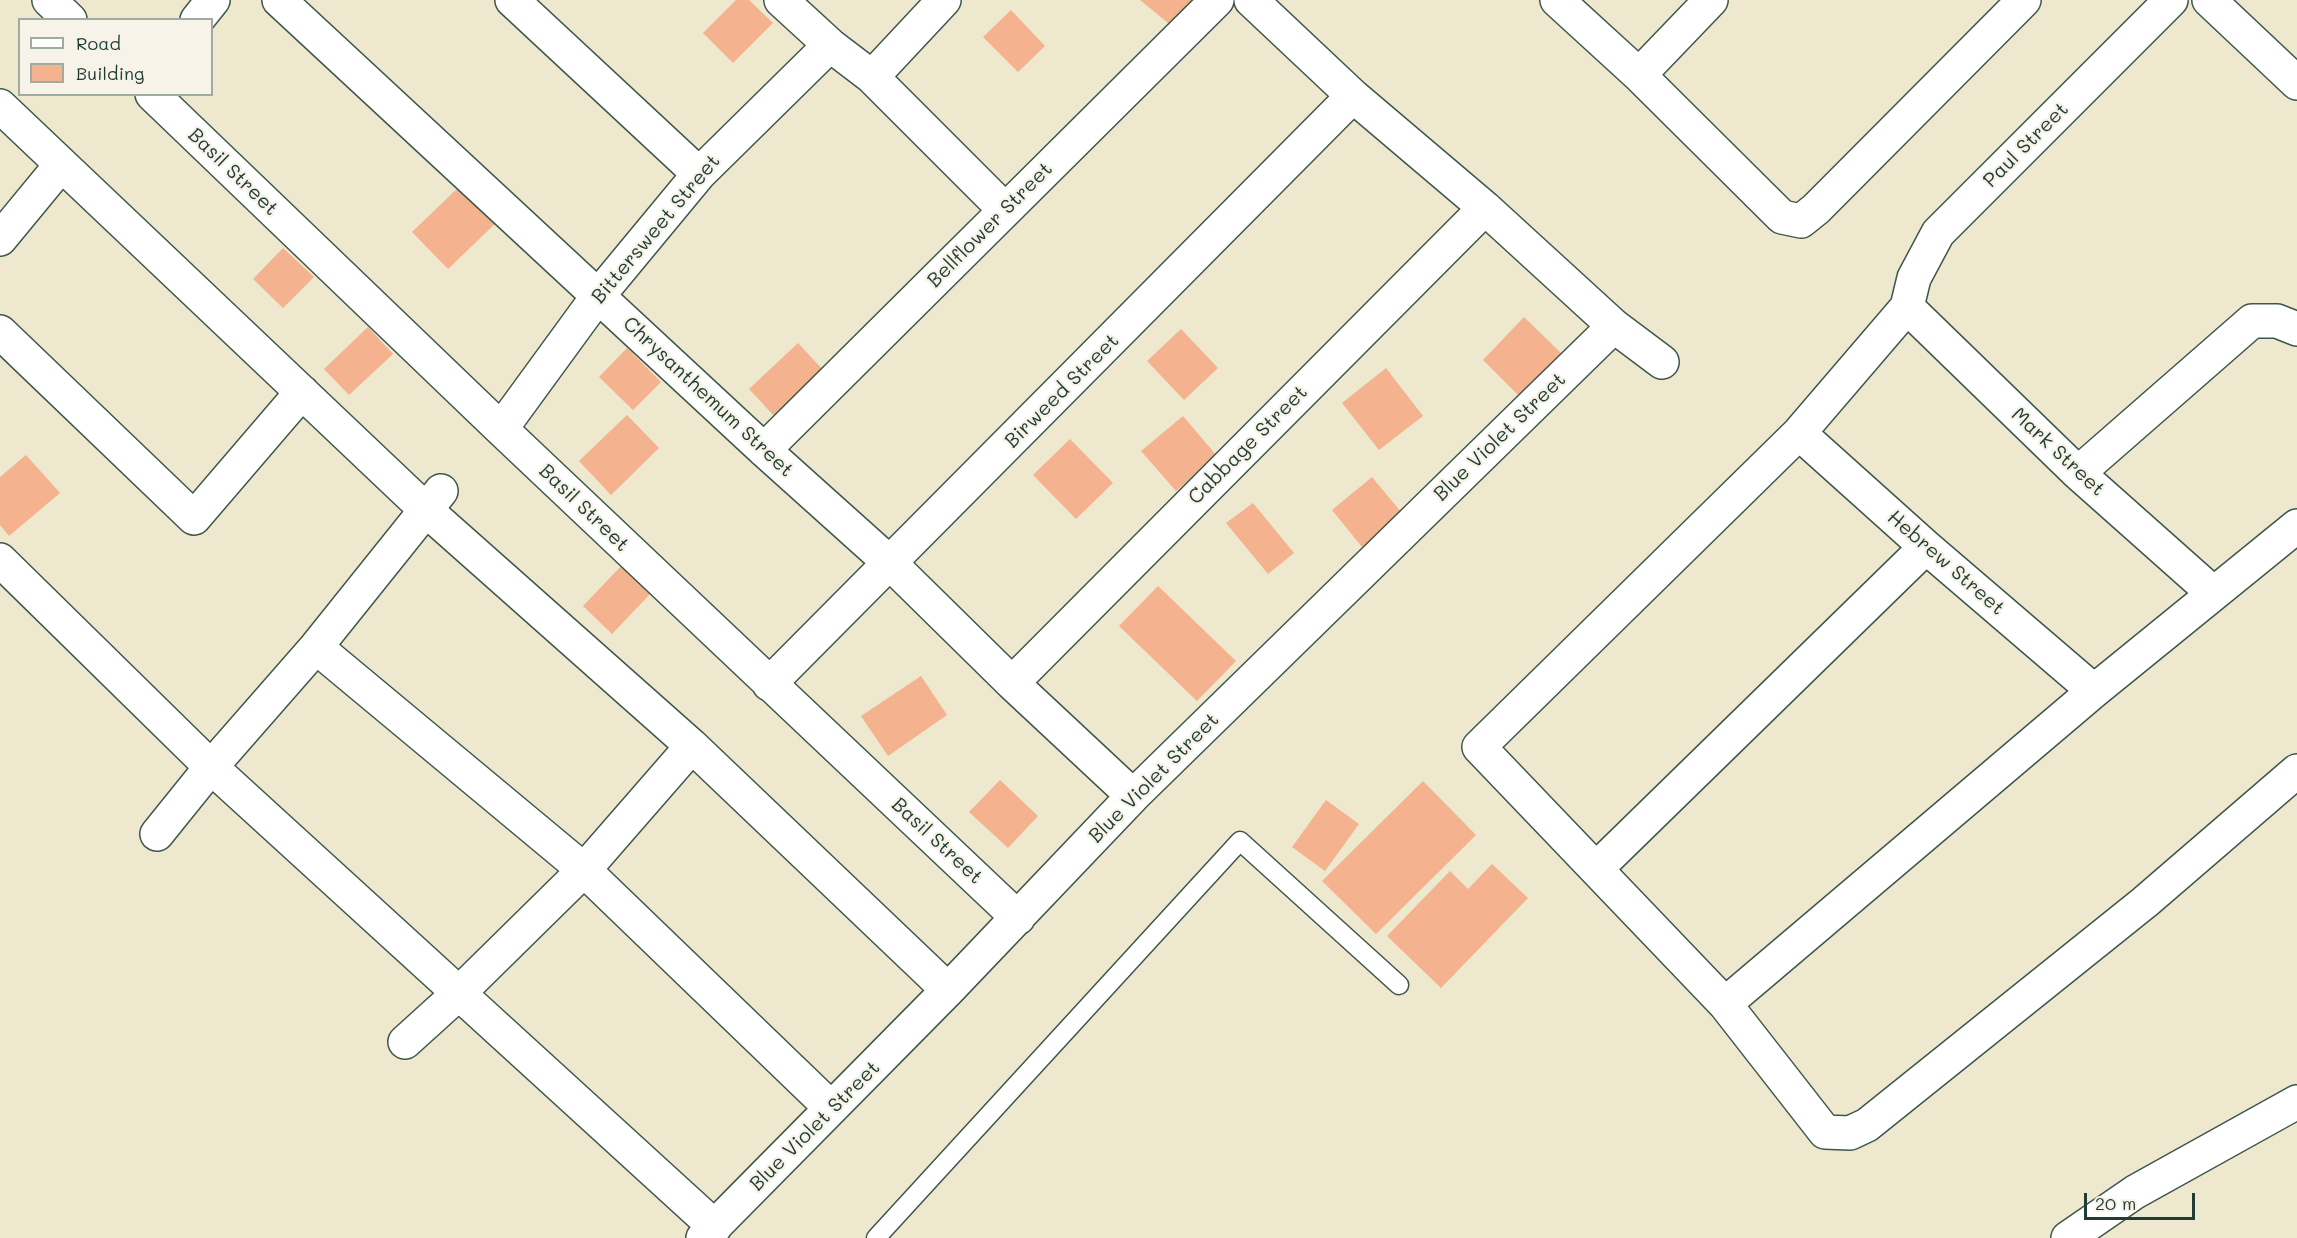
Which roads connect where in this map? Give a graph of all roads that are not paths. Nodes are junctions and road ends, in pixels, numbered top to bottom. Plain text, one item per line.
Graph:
1 (49, 0) edge
2 (213, 0) edge
3 (279, 0) edge
4 (512, 0) edge
5 (781, 0) edge
6 (944, 0) edge
7 (1217, 0) edge
8 (1251, 0) edge
9 (1557, 0) edge
10 (1711, 0) edge
11 (2024, 0) edge
12 (2171, 0) edge
13 (2209, 0) edge
14 (68, 18) edge
15 (199, 18) edge
16 (830, 45) junction
17 (1639, 75) junction
18 (872, 77) junction
19 (2297, 83) edge
20 (154, 96) edge
21 (1353, 96) junction
22 (0, 106) edge
23 (61, 165) junction
24 (699, 174) junction
25 (1485, 208) junction
26 (1005, 210) junction
27 (0, 239) edge
28 (598, 296) junction
29 (1907, 307) junction
30 (1614, 326) junction
31 (2297, 329) edge
32 (0, 332) edge
33 (1662, 362) dead end
34 (302, 392) junction
35 (501, 429) junction
36 (1799, 433) junction
37 (764, 450) junction
38 (2078, 473) junction
39 (433, 501) junction
40 (2297, 526) edge
41 (1926, 547) junction
42 (0, 560) edge
43 (891, 564) junction
44 (2213, 593) junction
45 (316, 647) junction
46 (1012, 683) junction
47 (769, 684) junction
48 (2094, 691) junction
49 (693, 746) junction
50 (212, 767) junction
51 (2297, 771) edge
52 (1133, 796) junction
53 (157, 834) dead end
54 (1596, 869) junction
55 (584, 870) junction
56 (1018, 918) junction
57 (1399, 985) dead end
58 (948, 990) junction
59 (458, 994) junction
60 (1725, 1004) junction
61 (405, 1042) dead end
62 (2297, 1102) edge
63 (831, 1108) junction
64 (709, 1232) edge
65 (876, 1238) edge
66 (2068, 1238) edge

1 - 14 street
2 - 15 street
3 - 28 street, Chrysanthemum Street
4 - 24 street
5 - 16 street
6 - 18 street
7 - 26 street, Bellflower Street
8 - 21 street
9 - 17 street
10 - 17 street
11 - 17 street
12 - 29 street, Paul Street
13 - 19 street
16 - 18 street
16 - 24 street, Bittersweet Street
18 - 26 street
20 - 35 street, Basil Street
21 - 25 street
21 - 43 street, Birweed Street
22 - 23 street
23 - 27 street
23 - 34 street
24 - 28 street, Bittersweet Street
25 - 30 street
25 - 46 street, Cabbage Street
26 - 37 street, Bellflower Street
28 - 35 street, Bittersweet Street
28 - 37 street, Chrysanthemum Street
29 - 36 street
29 - 38 street, Mark Street
30 - 33 street
30 - 52 street, Blue Violet Street
31 - 38 street
32 - 34 street
34 - 39 street
35 - 47 street, Basil Street
36 - 41 street, Hebrew Street
36 - 54 street
37 - 43 street, Chrysanthemum Street
38 - 44 street, Mark Street
39 - 45 street
39 - 49 street
40 - 44 street
41 - 48 street, Hebrew Street
41 - 54 street
42 - 50 street
43 - 46 street, Chrysanthemum Street
43 - 47 street, Birweed Street
44 - 48 street
45 - 50 street
45 - 55 street
46 - 52 street, Chrysanthemum Street
47 - 56 street, Basil Street
48 - 60 street
49 - 55 street
49 - 58 street
50 - 53 street
50 - 59 street
51 - 60 street
52 - 56 street, Blue Violet Street
54 - 60 street
55 - 59 street
55 - 63 street
56 - 58 street, Blue Violet Street
57 - 65 lane
58 - 63 street, Blue Violet Street
59 - 61 street
59 - 64 street
62 - 66 street
63 - 64 street, Blue Violet Street

